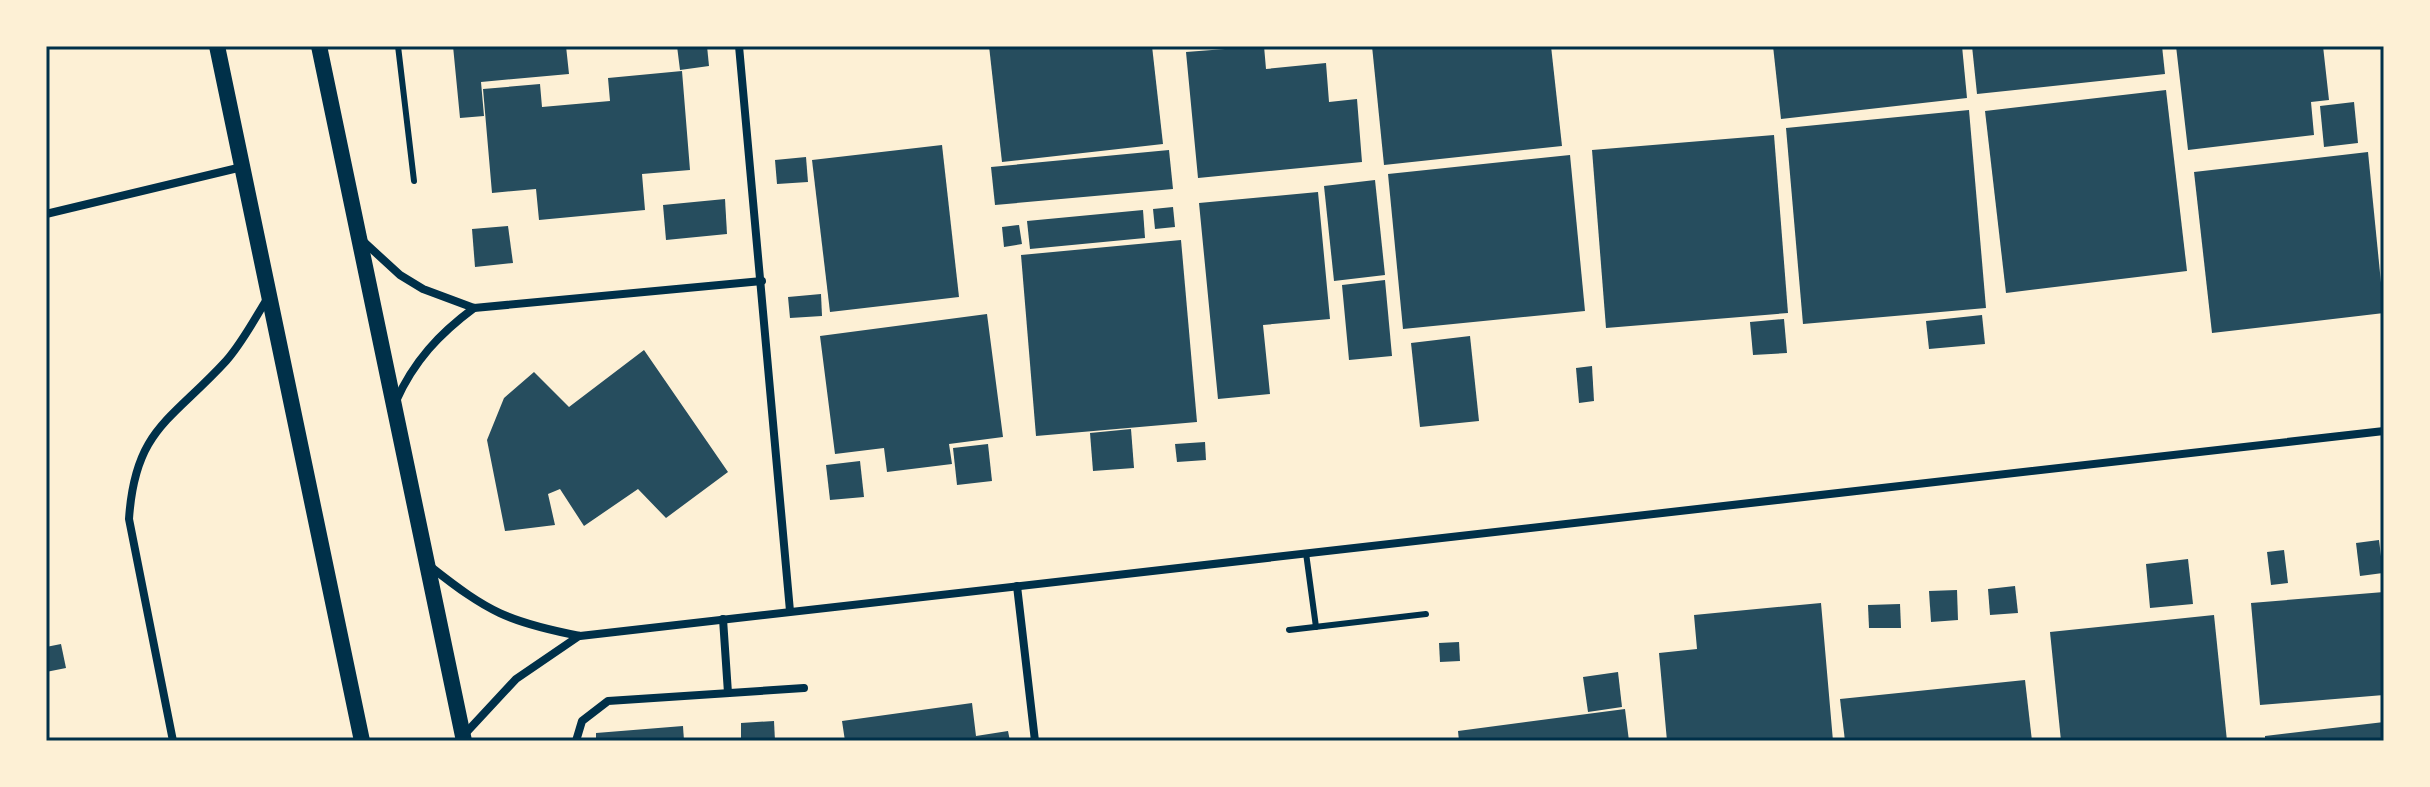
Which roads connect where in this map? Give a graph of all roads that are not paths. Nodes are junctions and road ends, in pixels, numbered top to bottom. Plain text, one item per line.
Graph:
1 (217, 46) edge
2 (319, 46) edge
3 (398, 46) edge
4 (739, 46) edge
5 (243, 167) junction
6 (414, 181) dead end
7 (46, 214) edge
8 (361, 239) junction
9 (762, 281) junction
10 (269, 295) junction
11 (474, 308) junction
12 (394, 404) junction
13 (2384, 431) edge
14 (1306, 553) junction
15 (427, 565) junction
16 (1017, 586) junction
17 (790, 611) junction
18 (1426, 614) dead end
19 (723, 619) junction
20 (1316, 627) junction
21 (1289, 630) dead end
22 (580, 636) junction
23 (804, 688) dead end
24 (728, 693) junction
25 (464, 738) edge
26 (173, 741) edge
27 (362, 741) edge
28 (576, 741) edge
29 (1035, 741) edge

1 - 5 main road
2 - 8 main road
3 - 6 lane
4 - 9 street
5 - 7 street
5 - 10 main road
8 - 11 street
8 - 12 main road
9 - 11 street
9 - 17 street
10 - 26 street
10 - 27 main road
11 - 12 street
12 - 15 main road
13 - 14 street
14 - 16 street
14 - 20 lane
15 - 22 street
15 - 25 main road
16 - 17 street
16 - 29 street
17 - 19 street
18 - 20 lane
19 - 22 street
19 - 24 street
20 - 21 lane
22 - 25 street
23 - 24 street
24 - 28 street

